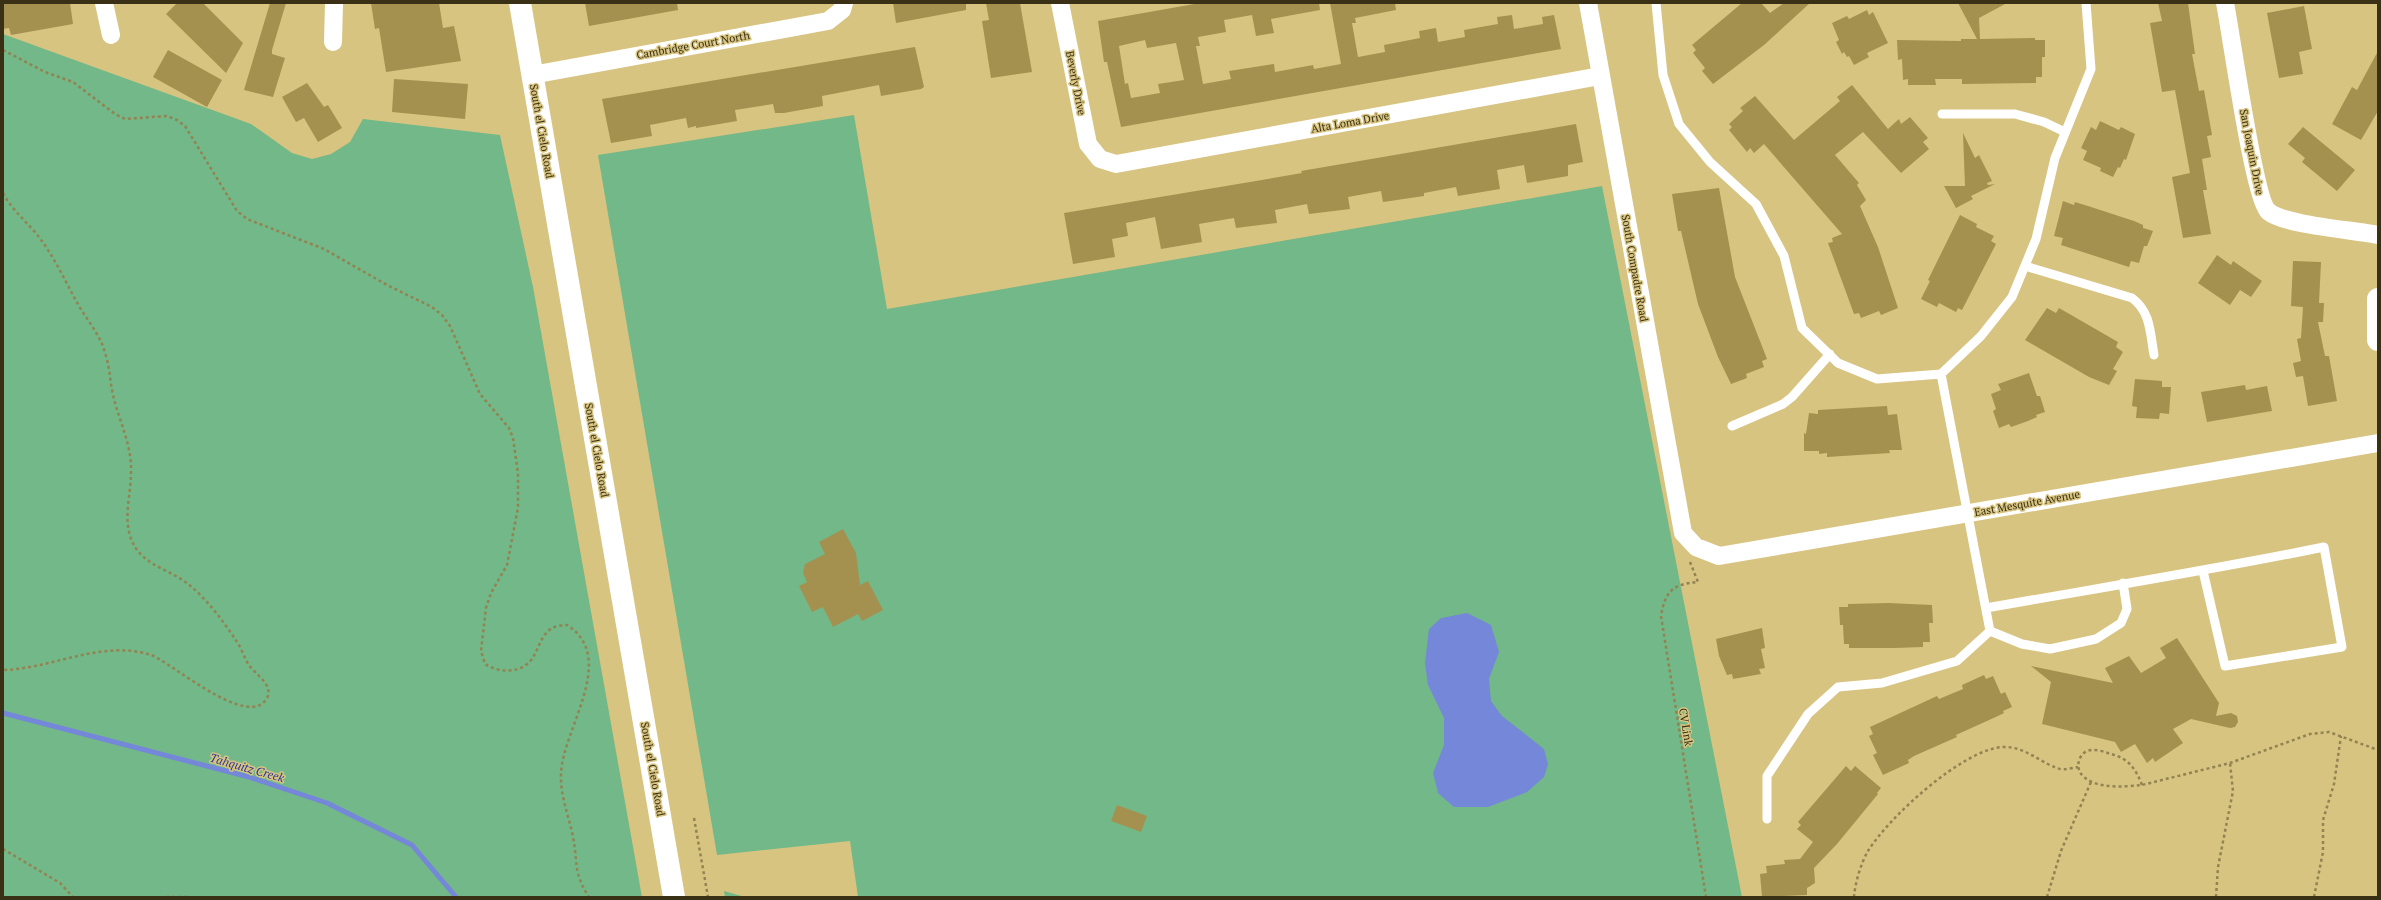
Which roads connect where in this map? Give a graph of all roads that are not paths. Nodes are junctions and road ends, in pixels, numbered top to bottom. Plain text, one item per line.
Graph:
1 (104, 3) edge
2 (334, 3) edge
3 (520, 3) edge
4 (844, 3) edge
5 (1060, 3) edge
6 (1588, 3) edge
7 (2086, 3) edge
8 (2226, 3) edge
9 (1659, 4) edge
10 (111, 35) dead end
11 (333, 42) dead end
12 (532, 75) junction
13 (1600, 76) junction
14 (1942, 114) dead end
15 (2065, 132) junction
16 (1100, 159) joint
17 (2378, 235) edge
18 (2025, 266) junction
19 (2378, 299) edge
20 (2378, 340) edge
21 (1830, 354) junction
22 (2154, 355) dead end
23 (1940, 374) junction
24 (1732, 426) dead end
25 (2378, 443) edge
26 (1968, 513) junction
27 (1683, 533) joint
28 (2203, 571) junction
29 (2123, 583) junction
30 (1986, 608) junction
31 (1990, 632) junction
32 (1767, 819) dead end
33 (674, 897) edge

1 - 10 street
2 - 11 street
3 - 12 street, South el Cielo Road
4 - 12 street, Cambridge Court North
5 - 16 street, Beverly Drive
6 - 13 street, South Compadre Road
7 - 15 lane
8 - 17 street, San Joaquin Drive
9 - 21 lane
12 - 33 street, South el Cielo Road
13 - 16 street, Alta Loma Drive
13 - 27 street, South Compadre Road
14 - 15 lane
15 - 18 lane
18 - 22 lane
18 - 23 lane
19 - 20 street
21 - 23 lane
21 - 24 lane
23 - 26 lane
25 - 26 street, East Mesquite Avenue
26 - 27 street, East Mesquite Avenue
26 - 30 lane
28 - 28 lane
28 - 29 lane
29 - 30 lane
29 - 31 lane
30 - 31 lane
31 - 32 lane

